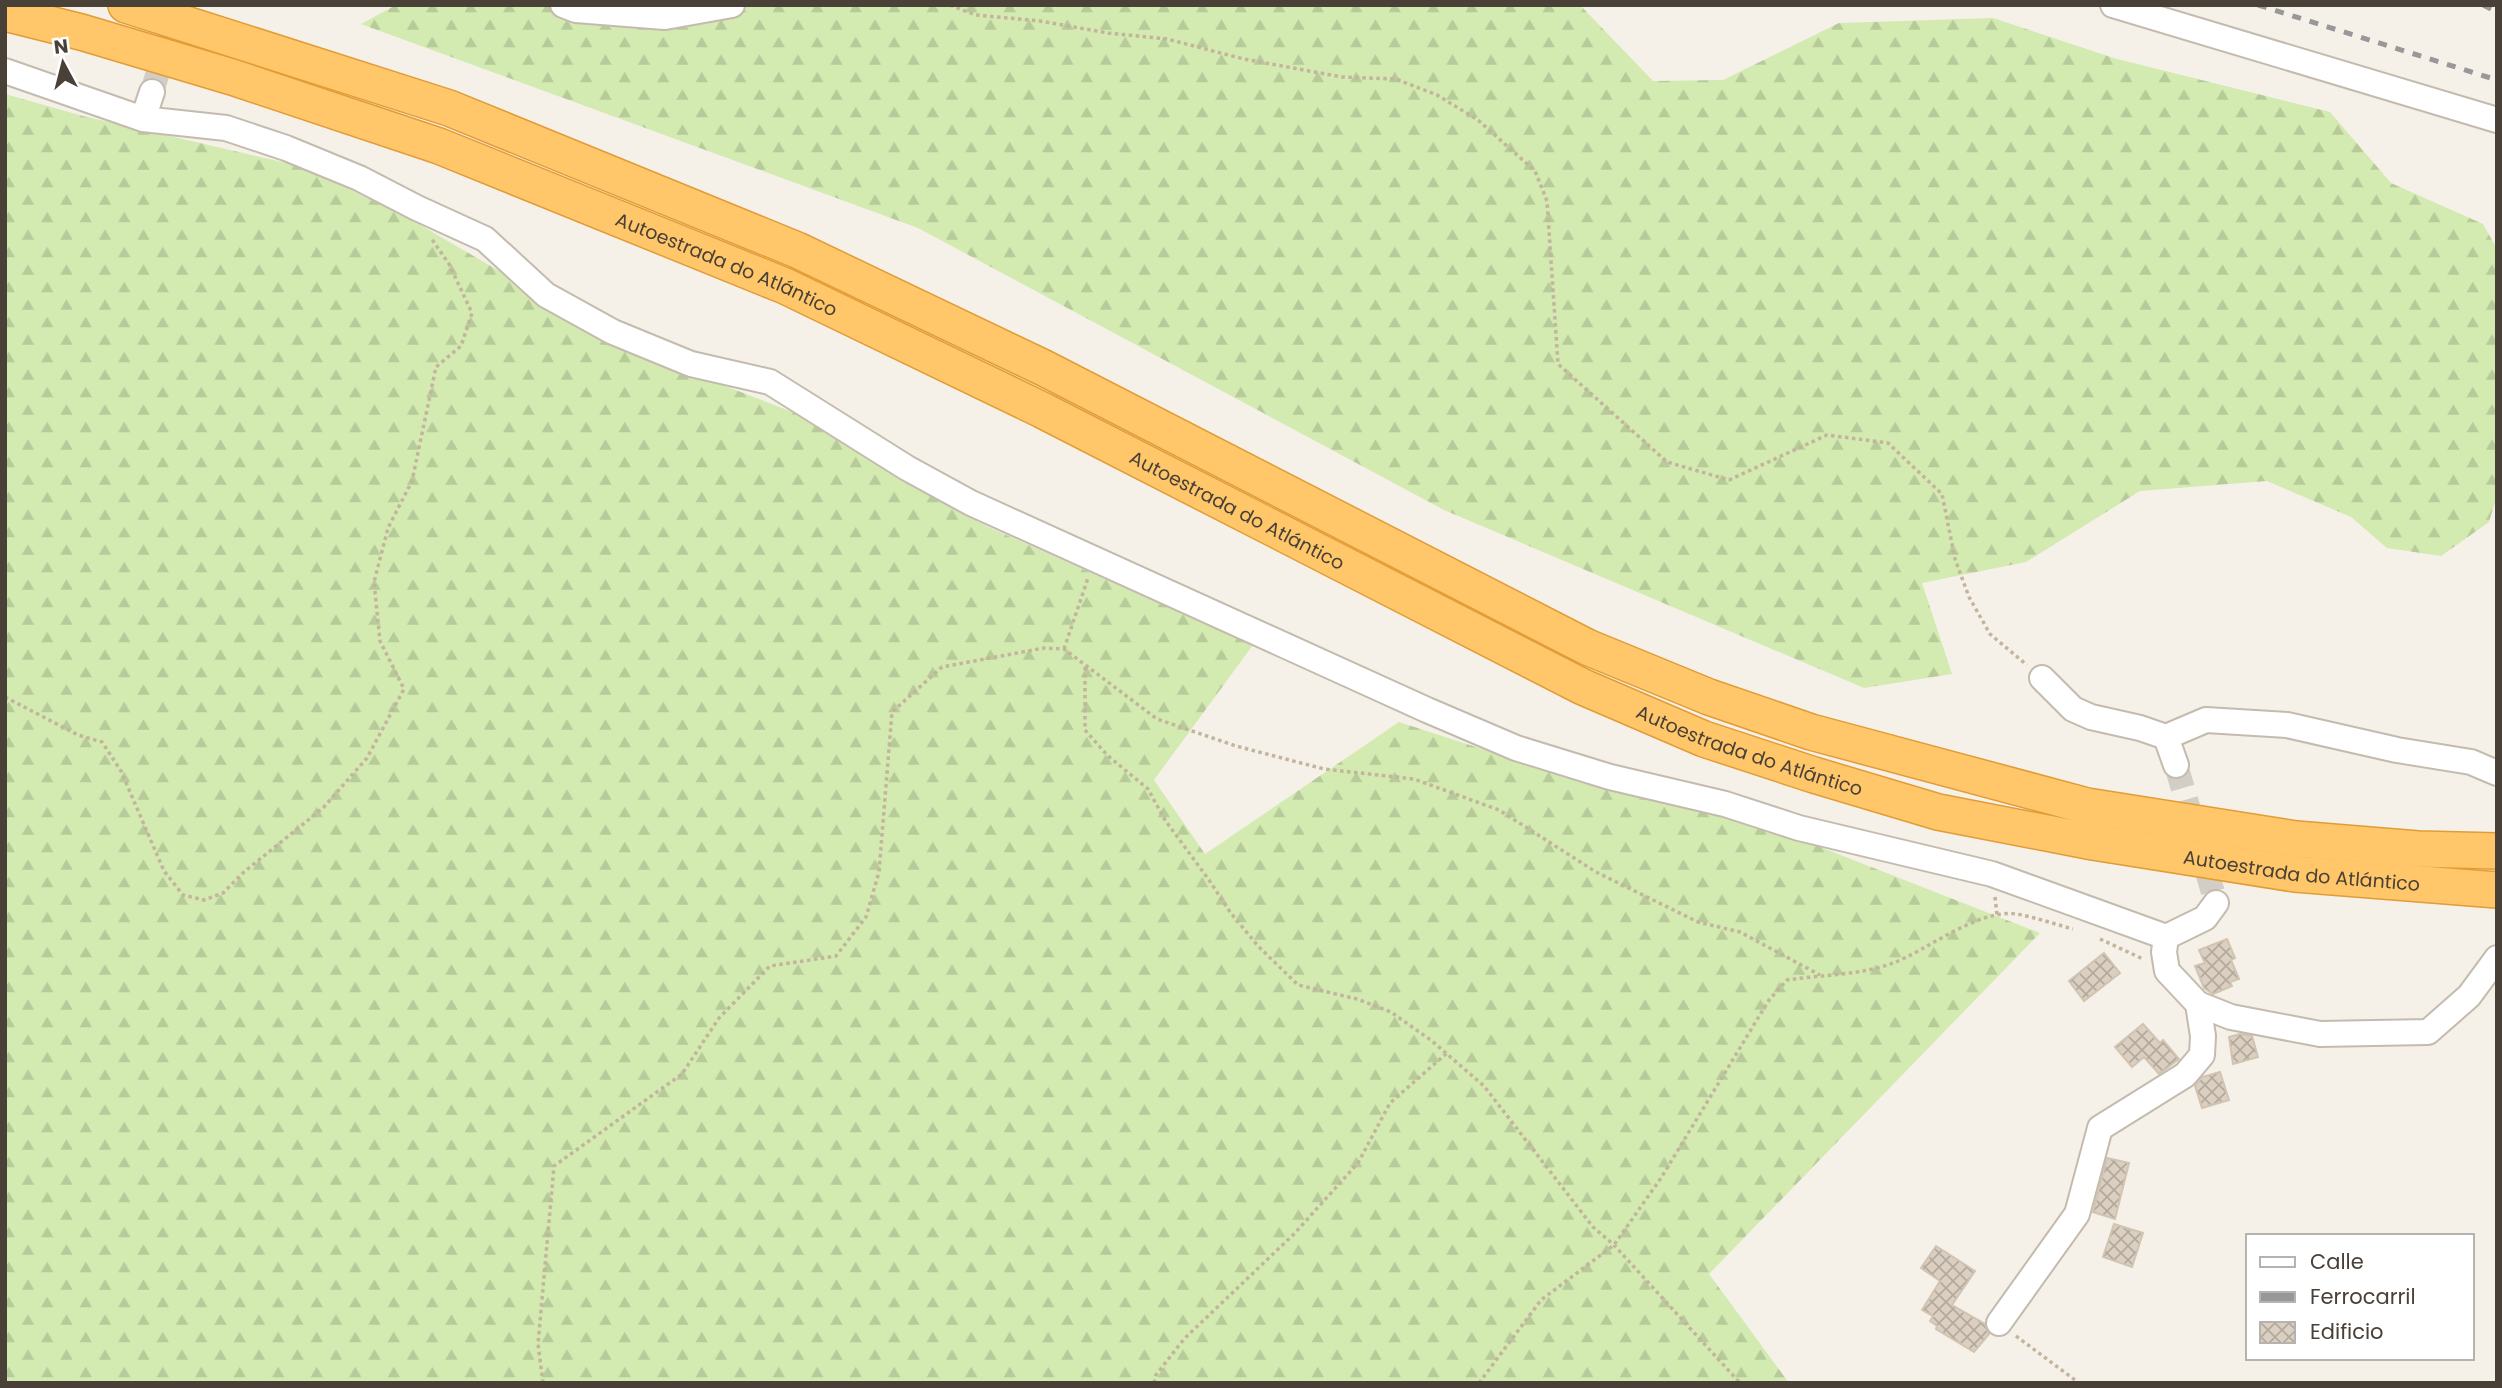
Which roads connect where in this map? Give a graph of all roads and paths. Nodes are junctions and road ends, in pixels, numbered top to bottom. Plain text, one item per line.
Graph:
1 (125, 5) edge
2 (564, 5) edge
3 (732, 5) edge
4 (950, 5) edge
5 (2113, 5) edge
6 (5, 13) edge
7 (5, 71) edge
8 (152, 92) tunnel mouth
9 (143, 119) junction
10 (2497, 120) edge
11 (417, 208) junction
12 (1094, 559) junction
13 (1064, 649) junction
14 (1085, 666) junction
15 (2042, 678) joint
16 (5, 697) edge
17 (2166, 737) junction
18 (2176, 765) tunnel mouth
19 (2497, 773) edge
20 (2497, 851) edge
21 (2497, 890) edge
22 (2216, 903) dead end
23 (2076, 930) dead end
24 (2088, 934) dead end
25 (2166, 937) junction
26 (2497, 958) edge
27 (2167, 971) junction
28 (1820, 975) junction
29 (2198, 1004) junction
30 (1447, 1054) junction
31 (1614, 1245) junction
32 (1999, 1323) joint
33 (543, 1383) edge
34 (1154, 1383) edge
35 (1479, 1383) edge
36 (1740, 1383) edge
37 (2079, 1383) edge

1 - 20 highway, Autoestrada do Atlántico
2 - 3 street
4 - 15 path
5 - 10 street
6 - 21 highway, Autoestrada do Atlántico
7 - 9 street
8 - 9 street
9 - 11 street
11 - 12 street
11 - 16 path
12 - 13 path
12 - 25 street
13 - 14 path
13 - 33 path
14 - 28 path
14 - 30 path
15 - 17 street
17 - 18 street
17 - 19 street
22 - 25 street
23 - 28 path
24 - 27 path
25 - 27 street
26 - 29 street
27 - 29 street
28 - 31 path
29 - 32 street
30 - 31 path
30 - 34 path
31 - 35 path
31 - 36 path
32 - 37 path

